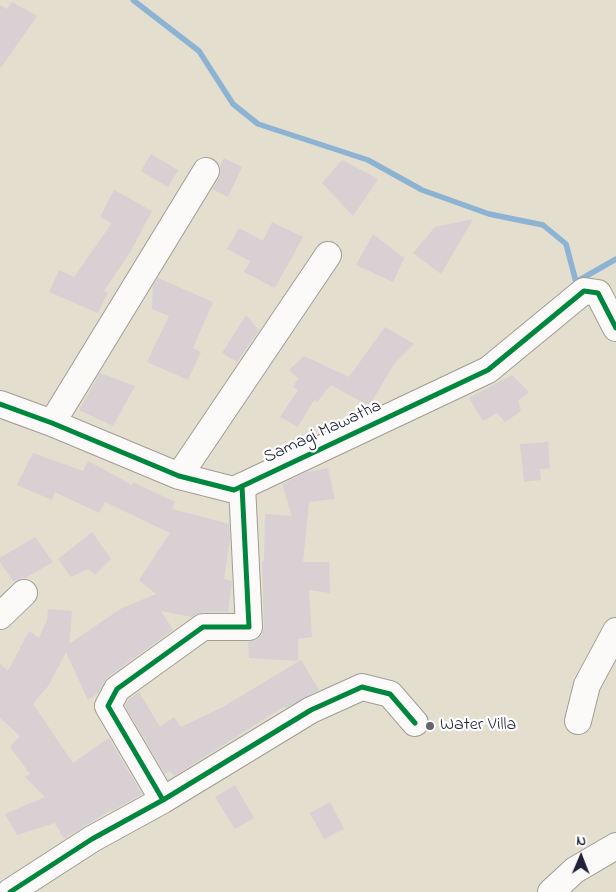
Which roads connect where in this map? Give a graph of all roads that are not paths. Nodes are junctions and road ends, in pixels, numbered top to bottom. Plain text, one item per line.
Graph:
1 (206, 171) dead end
2 (328, 255) dead end
3 (616, 328) edge
4 (0, 404) edge
5 (52, 422) junction
6 (179, 476) junction
7 (242, 486) junction
8 (24, 594) dead end
9 (0, 616) edge
10 (616, 631) edge
11 (578, 721) dead end
12 (415, 723) dead end
13 (163, 800) junction
14 (616, 846) edge
15 (10, 892) edge
16 (551, 892) edge

1 - 5 street
2 - 6 street
3 - 7 street, Samagi Mawatha
4 - 5 street, Samagi Mawatha
5 - 6 street, Samagi Mawatha
6 - 7 street, Samagi Mawatha
7 - 13 street
8 - 9 street
10 - 11 street
12 - 13 street
13 - 15 street
14 - 16 street

